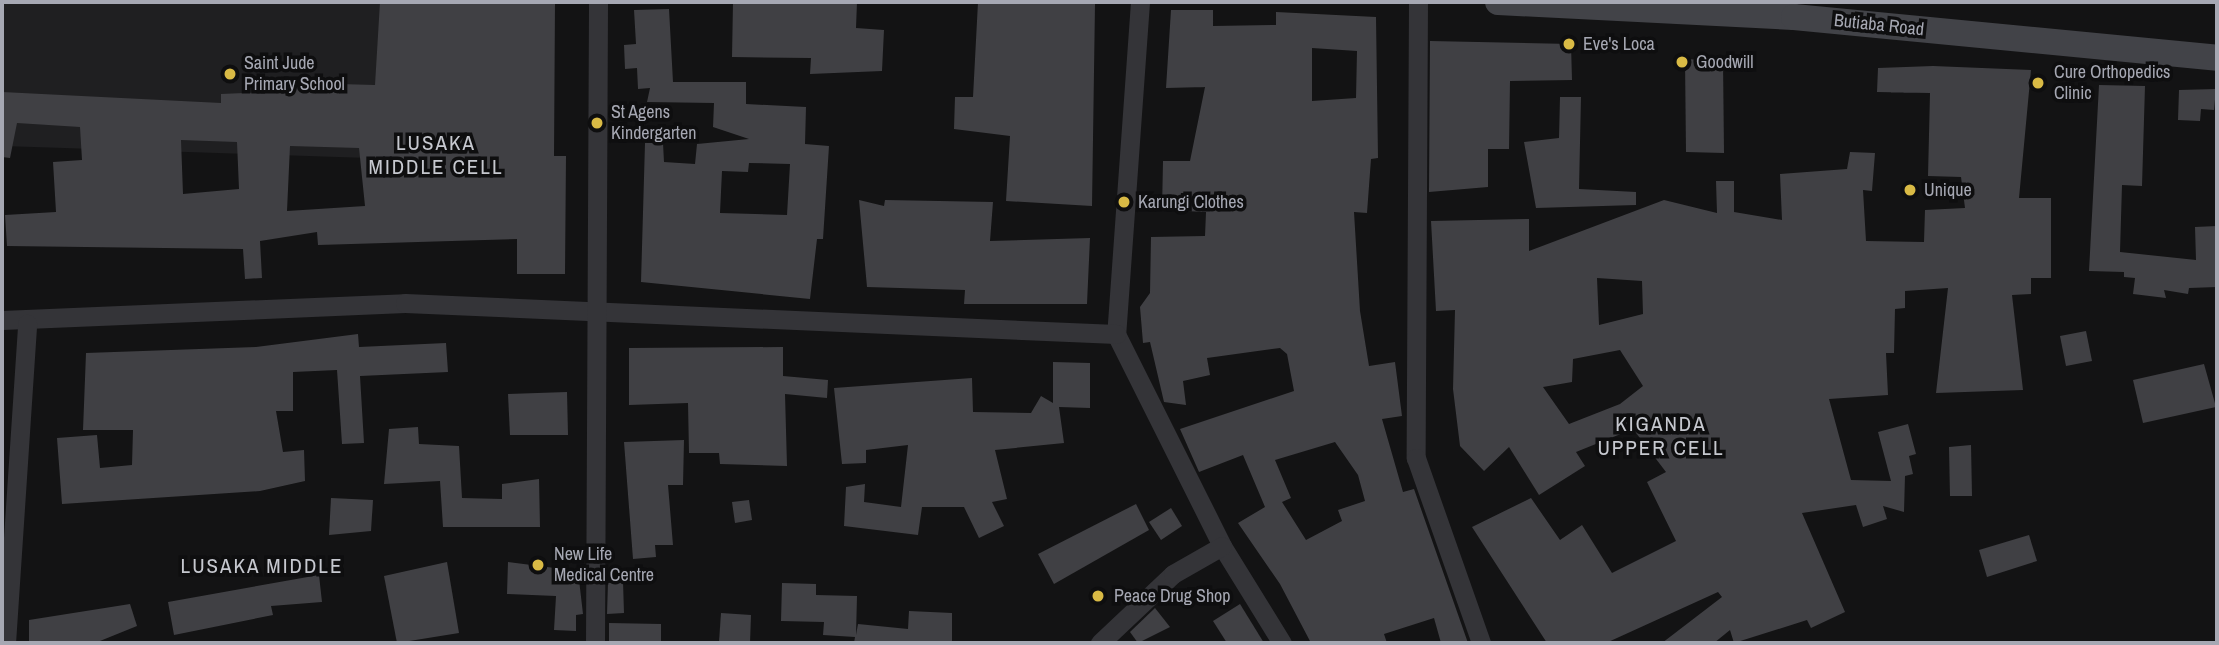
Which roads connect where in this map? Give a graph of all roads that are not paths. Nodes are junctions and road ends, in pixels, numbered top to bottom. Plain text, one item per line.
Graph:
1 (598, 2) edge
2 (1140, 2) edge
3 (1418, 2) edge
4 (1498, 2) edge
5 (2217, 58) edge
6 (596, 312) junction
7 (2, 320) edge
8 (27, 324) junction
9 (1116, 334) junction
10 (1223, 546) junction
11 (6, 643) edge
12 (595, 643) edge
13 (1100, 643) edge
14 (1282, 643) edge
15 (1481, 643) edge

1 - 6 street
2 - 9 street
3 - 15 street
4 - 5 main road, Butiaba Road
6 - 8 street
6 - 9 street
6 - 12 street
7 - 8 street
8 - 11 street
9 - 10 street
10 - 13 street
10 - 14 street

